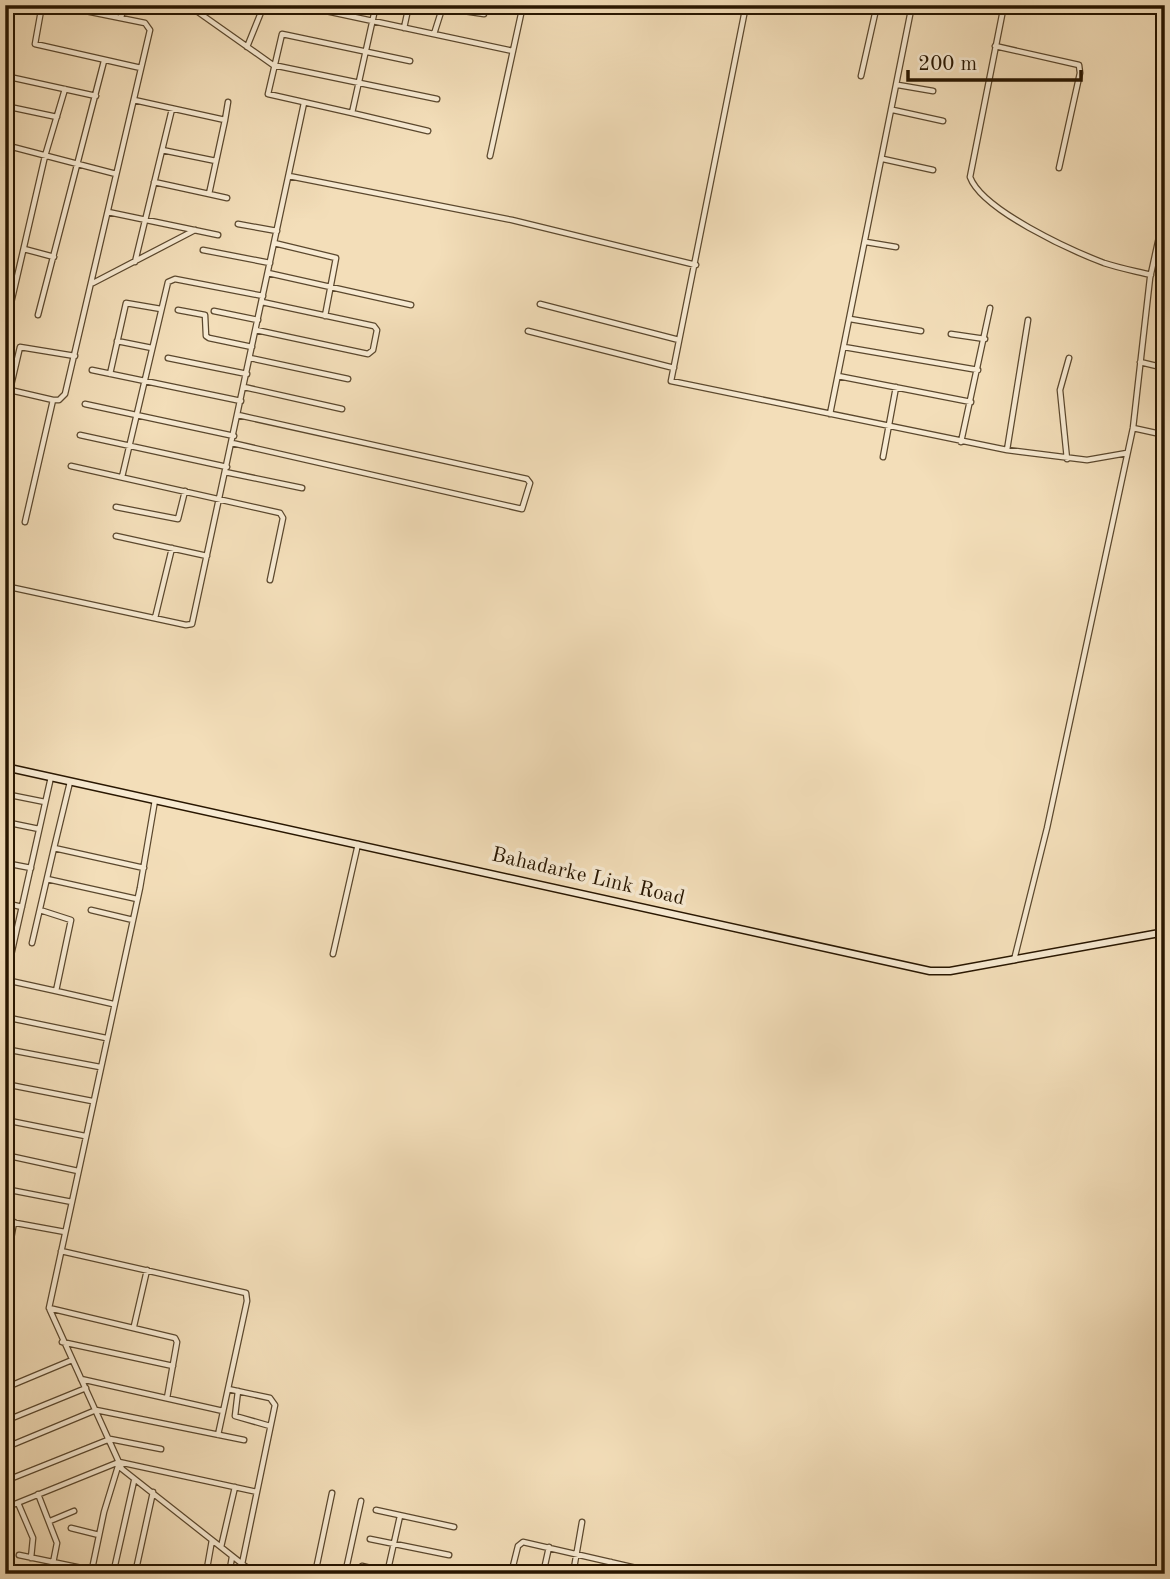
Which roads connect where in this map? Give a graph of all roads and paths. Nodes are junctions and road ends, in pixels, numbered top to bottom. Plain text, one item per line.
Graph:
1 (42, 5) edge
2 (57, 5) edge
3 (124, 5) edge
4 (188, 5) edge
5 (264, 5) edge
6 (298, 5) edge
7 (376, 5) edge
8 (409, 5) edge
9 (453, 5) edge
10 (523, 5) edge
11 (746, 5) edge
12 (877, 5) edge
13 (912, 5) edge
14 (1004, 5) edge
15 (1138, 5) edge
16 (1165, 11) edge
17 (441, 12) dead end
18 (484, 13) dead end
19 (121, 18) junction
20 (372, 21) junction
21 (404, 28) junction
22 (434, 34) junction
23 (995, 46) junction
24 (247, 47) junction
25 (513, 51) junction
26 (366, 52) junction
27 (104, 61) junction
28 (410, 61) dead end
29 (273, 65) junction
30 (141, 68) junction
31 (5, 76) edge
32 (862, 76) dead end
33 (359, 83) junction
34 (898, 85) junction
35 (65, 89) junction
36 (933, 91) dead end
37 (96, 96) junction
38 (438, 99) dead end
39 (134, 100) junction
40 (228, 102) dead end
41 (304, 103) junction
42 (5, 106) edge
43 (172, 108) junction
44 (893, 110) junction
45 (352, 113) junction
46 (57, 117) junction
47 (225, 120) junction
48 (943, 121) dead end
49 (428, 131) dead end
50 (6, 146) edge
51 (162, 149) junction
52 (5, 155) edge
53 (45, 156) junction
54 (490, 156) dead end
55 (883, 159) junction
56 (216, 161) junction
57 (78, 164) junction
58 (1059, 168) dead end
59 (933, 170) dead end
60 (116, 174) junction
61 (289, 176) junction
62 (154, 182) junction
63 (209, 194) junction
64 (227, 198) dead end
65 (1165, 210) edge
66 (108, 212) junction
67 (145, 220) junction
68 (238, 224) dead end
69 (195, 230) junction
70 (277, 231) junction
71 (218, 235) dead end
72 (866, 242) junction
73 (274, 243) junction
74 (896, 247) dead end
75 (24, 249) junction
76 (202, 250) dead end
77 (54, 257) junction
78 (135, 261) junction
79 (1154, 261) junction
80 (270, 263) junction
81 (1165, 264) edge
82 (696, 265) junction
83 (268, 273) junction
84 (1151, 275) junction
85 (92, 284) junction
86 (332, 287) junction
87 (262, 299) junction
88 (540, 304) dead end
89 (411, 305) dead end
90 (990, 308) dead end
91 (161, 309) junction
92 (178, 310) dead end
93 (214, 312) dead end
94 (38, 314) dead end
95 (8, 316) dead end
96 (325, 316) junction
97 (850, 319) junction
98 (258, 320) junction
99 (1028, 320) dead end
100 (256, 330) junction
101 (528, 331) dead end
102 (921, 331) dead end
103 (951, 334) dead end
104 (985, 339) junction
105 (680, 340) junction
106 (117, 341) junction
107 (253, 347) junction
108 (844, 347) junction
109 (152, 348) junction
110 (75, 356) junction
111 (168, 358) dead end
112 (250, 358) junction
113 (1069, 358) dead end
114 (1140, 362) junction
115 (674, 368) junction
116 (1165, 368) edge
117 (92, 370) dead end
118 (978, 370) junction
119 (110, 374) junction
120 (247, 374) junction
121 (838, 376) junction
122 (348, 379) dead end
123 (145, 381) junction
124 (244, 387) junction
125 (896, 387) junction
126 (10, 390) junction
127 (52, 400) junction
128 (241, 401) junction
129 (971, 402) junction
130 (85, 404) dead end
131 (342, 409) dead end
132 (5, 411) edge
133 (136, 414) junction
134 (830, 414) junction
135 (238, 415) junction
136 (889, 427) junction
137 (1133, 428) junction
138 (80, 435) dead end
139 (1165, 435) edge
140 (234, 436) junction
141 (961, 442) junction
142 (232, 443) junction
143 (129, 447) junction
144 (1007, 450) junction
145 (1127, 453) junction
146 (883, 457) dead end
147 (1067, 459) junction
148 (71, 466) dead end
149 (226, 469) junction
150 (122, 477) junction
151 (302, 488) dead end
152 (185, 491) junction
153 (219, 499) junction
154 (116, 506) dead end
155 (25, 523) dead end
156 (116, 536) dead end
157 (172, 548) junction
158 (207, 556) junction
159 (270, 580) dead end
160 (5, 586) edge
161 (155, 618) junction
162 (5, 767) edge
163 (51, 776) junction
164 (71, 780) junction
165 (5, 794) edge
166 (155, 799) junction
167 (45, 802) junction
168 (5, 822) edge
169 (39, 829) junction
170 (358, 843) junction
171 (54, 848) junction
172 (5, 863) edge
173 (31, 868) junction
174 (144, 868) junction
175 (47, 879) junction
176 (137, 899) junction
177 (5, 903) edge
178 (22, 907) junction
179 (40, 910) junction
180 (92, 910) dead end
181 (133, 920) junction
182 (1165, 932) edge
183 (5, 935) edge
184 (15, 937) junction
185 (32, 943) dead end
186 (333, 954) dead end
187 (8, 958) edge
188 (1014, 960) junction
189 (6, 981) edge
190 (56, 991) junction
191 (113, 1004) junction
192 (5, 1017) edge
193 (106, 1038) junction
194 (5, 1049) edge
195 (100, 1067) junction
196 (5, 1084) edge
197 (92, 1101) junction
198 (5, 1120) edge
199 (85, 1136) junction
200 (5, 1155) edge
201 (78, 1171) junction
202 (5, 1189) edge
203 (72, 1202) junction
204 (5, 1221) edge
205 (14, 1223) junction
206 (65, 1233) junction
207 (61, 1251) junction
208 (8, 1256) dead end
209 (147, 1270) junction
210 (49, 1308) junction
211 (134, 1326) junction
212 (62, 1342) junction
213 (72, 1360) junction
214 (173, 1366) junction
215 (81, 1379) junction
216 (5, 1388) edge
217 (86, 1388) junction
218 (228, 1389) junction
219 (239, 1391) junction
220 (167, 1398) junction
221 (96, 1410) junction
222 (223, 1411) junction
223 (5, 1422) edge
224 (270, 1426) junction
225 (5, 1434) edge
226 (218, 1434) junction
227 (110, 1439) junction
228 (244, 1440) dead end
229 (161, 1449) dead end
230 (119, 1462) junction
231 (5, 1481) edge
232 (134, 1481) junction
233 (235, 1487) junction
234 (153, 1492) junction
235 (257, 1492) junction
236 (332, 1493) dead end
237 (38, 1494) junction
238 (361, 1501) dead end
239 (18, 1503) junction
240 (5, 1508) edge
241 (376, 1510) dead end
242 (74, 1511) dead end
243 (401, 1516) junction
244 (50, 1521) junction
245 (582, 1522) dead end
246 (454, 1527) dead end
247 (71, 1528) dead end
248 (5, 1533) edge
249 (99, 1535) junction
250 (212, 1539) junction
251 (370, 1539) dead end
252 (394, 1544) junction
253 (220, 1547) junction
254 (549, 1547) junction
255 (5, 1552) edge
256 (19, 1555) dead end
257 (449, 1555) dead end
258 (577, 1556) junction
259 (232, 1557) junction
260 (30, 1558) junction
261 (611, 1562) junction
262 (53, 1563) junction
263 (242, 1564) junction
264 (362, 1566) dead end
265 (91, 1572) edge
266 (645, 1572) edge
267 (387, 1573) edge
268 (113, 1574) edge
269 (135, 1574) edge
270 (206, 1574) edge
271 (229, 1574) edge
272 (255, 1574) edge
273 (274, 1574) edge
274 (294, 1574) edge
275 (315, 1574) edge
276 (345, 1574) edge
277 (395, 1574) edge
278 (512, 1574) edge
279 (543, 1574) edge
280 (573, 1574) edge
281 (609, 1574) edge
282 (662, 1574) edge

1 - 27 street
2 - 19 street
3 - 19 street
4 - 24 street
5 - 24 street
6 - 20 street
7 - 20 street
8 - 21 street
9 - 18 street
10 - 25 street
11 - 82 street
12 - 32 street
13 - 34 street
14 - 23 street
15 - 16 street
17 - 22 street
19 - 30 street
20 - 21 street
20 - 26 street
21 - 22 street
22 - 25 street
23 - 58 street
23 - 84 street
24 - 29 street
25 - 54 street
26 - 28 street
26 - 29 street
26 - 33 street
27 - 30 street
27 - 37 street
29 - 33 street
29 - 41 street
30 - 39 street
31 - 35 street
33 - 38 street
33 - 45 street
34 - 36 street
34 - 44 street
35 - 37 street
35 - 46 street
37 - 57 street
39 - 43 street
39 - 60 street
40 - 47 street
41 - 45 street
41 - 61 street
42 - 46 street
43 - 47 street
43 - 51 street
44 - 48 street
44 - 55 street
45 - 49 street
46 - 53 street
47 - 56 street
50 - 52 street
50 - 53 street
51 - 56 street
51 - 62 street
53 - 57 street
53 - 75 street
55 - 59 street
55 - 72 street
56 - 63 street
57 - 60 street
57 - 77 street
60 - 66 street
61 - 70 street
61 - 82 street
62 - 63 street
62 - 67 street
63 - 64 street
65 - 79 street
66 - 67 street
66 - 85 street
67 - 69 street
67 - 78 street
68 - 70 street
69 - 71 street
69 - 78 street
70 - 73 street
72 - 74 street
72 - 97 street
73 - 80 street
73 - 86 street
75 - 77 street
75 - 95 street
76 - 80 street
77 - 94 street
78 - 85 street
79 - 81 street
79 - 84 street
80 - 83 street
82 - 105 street
83 - 86 street
83 - 87 street
84 - 114 street
85 - 110 street
86 - 89 street
86 - 96 street
87 - 91 street
87 - 96 street
87 - 98 street
88 - 105 street
90 - 104 street
91 - 106 street
91 - 109 street
92 - 107 street
93 - 98 street
96 - 100 street
97 - 102 street
97 - 108 street
98 - 100 street
99 - 144 street
100 - 107 street
101 - 115 street
103 - 104 street
104 - 118 street
105 - 115 street
106 - 109 street
106 - 119 street
107 - 112 street
108 - 118 street
108 - 121 street
109 - 123 street
110 - 126 street
110 - 127 street
111 - 120 street
112 - 120 street
112 - 122 street
113 - 147 street
114 - 116 street
114 - 137 street
115 - 134 street
117 - 119 street
118 - 129 street
119 - 123 street
120 - 124 street
121 - 125 street
121 - 134 street
123 - 128 street
123 - 133 street
124 - 128 street
124 - 131 street
125 - 129 street
125 - 136 street
126 - 127 street
126 - 132 street
127 - 155 street
128 - 135 street
129 - 141 street
130 - 133 street
133 - 140 street
133 - 143 street
134 - 136 street
135 - 140 street
135 - 142 street
136 - 141 street
136 - 146 street
137 - 139 street
137 - 145 street
138 - 143 street
140 - 142 street
141 - 144 street
142 - 149 street
143 - 149 street
143 - 150 street
144 - 147 street
145 - 147 street
145 - 188 street
148 - 150 street
149 - 151 street
149 - 153 street
150 - 152 street
152 - 153 street
152 - 154 street
153 - 158 street
153 - 159 street
156 - 157 street
157 - 158 street
157 - 161 street
158 - 161 street
160 - 161 street
162 - 163 street, Bahadarke Link Road
163 - 164 street, Bahadarke Link Road
163 - 167 street
164 - 166 street, Bahadarke Link Road
164 - 171 street
165 - 167 street
166 - 170 street, Bahadarke Link Road
166 - 174 street
167 - 169 street
168 - 169 street
169 - 173 street
170 - 186 street
170 - 188 street, Bahadarke Link Road
171 - 174 street
171 - 175 street
172 - 173 street
173 - 178 street
174 - 176 street
175 - 176 street
175 - 179 street
176 - 181 street
177 - 178 street
178 - 184 street
179 - 185 street
179 - 190 street
180 - 181 street
181 - 191 street
182 - 188 street, Bahadarke Link Road
183 - 184 street
184 - 187 street
187 - 189 street
189 - 190 street
190 - 191 street
191 - 193 street
192 - 193 street
193 - 195 street
194 - 195 street
195 - 197 street
196 - 197 street
197 - 199 street
198 - 199 street
199 - 201 street
200 - 201 street
201 - 203 street
202 - 203 street
203 - 206 street
204 - 205 street
205 - 206 street
205 - 208 street
206 - 207 street
207 - 209 street
207 - 210 street
209 - 211 street
209 - 218 street
210 - 211 street
210 - 212 street
211 - 214 street
212 - 213 street
212 - 214 street
213 - 215 street
213 - 216 street
214 - 220 street
215 - 217 street
215 - 220 street
217 - 221 street
217 - 223 street
218 - 219 street
218 - 222 street
219 - 224 street
219 - 224 street
220 - 222 street
221 - 225 street
221 - 226 street
221 - 227 street
222 - 226 street
224 - 235 street
226 - 228 street
227 - 229 street
227 - 230 street
227 - 231 street
230 - 232 street
230 - 233 street
230 - 237 street
230 - 249 street
232 - 234 street
232 - 268 street
233 - 235 street
233 - 253 street
234 - 250 street
234 - 269 street
235 - 263 street
236 - 275 street
237 - 239 street
237 - 244 street
238 - 276 street
239 - 240 street
239 - 260 street
241 - 243 street
242 - 244 street
243 - 246 street
243 - 252 street
244 - 262 street
245 - 258 street
247 - 249 street
248 - 255 street
249 - 265 street
250 - 253 street
250 - 270 street
251 - 252 street
252 - 257 street
252 - 267 street
253 - 259 street
254 - 258 street
254 - 278 street
254 - 279 street
256 - 260 street
258 - 261 street
258 - 280 street
259 - 263 street
259 - 271 street
260 - 262 street
261 - 266 street
261 - 281 street
262 - 265 street
263 - 272 street
264 - 267 street
266 - 282 street
267 - 277 street
273 - 274 street

